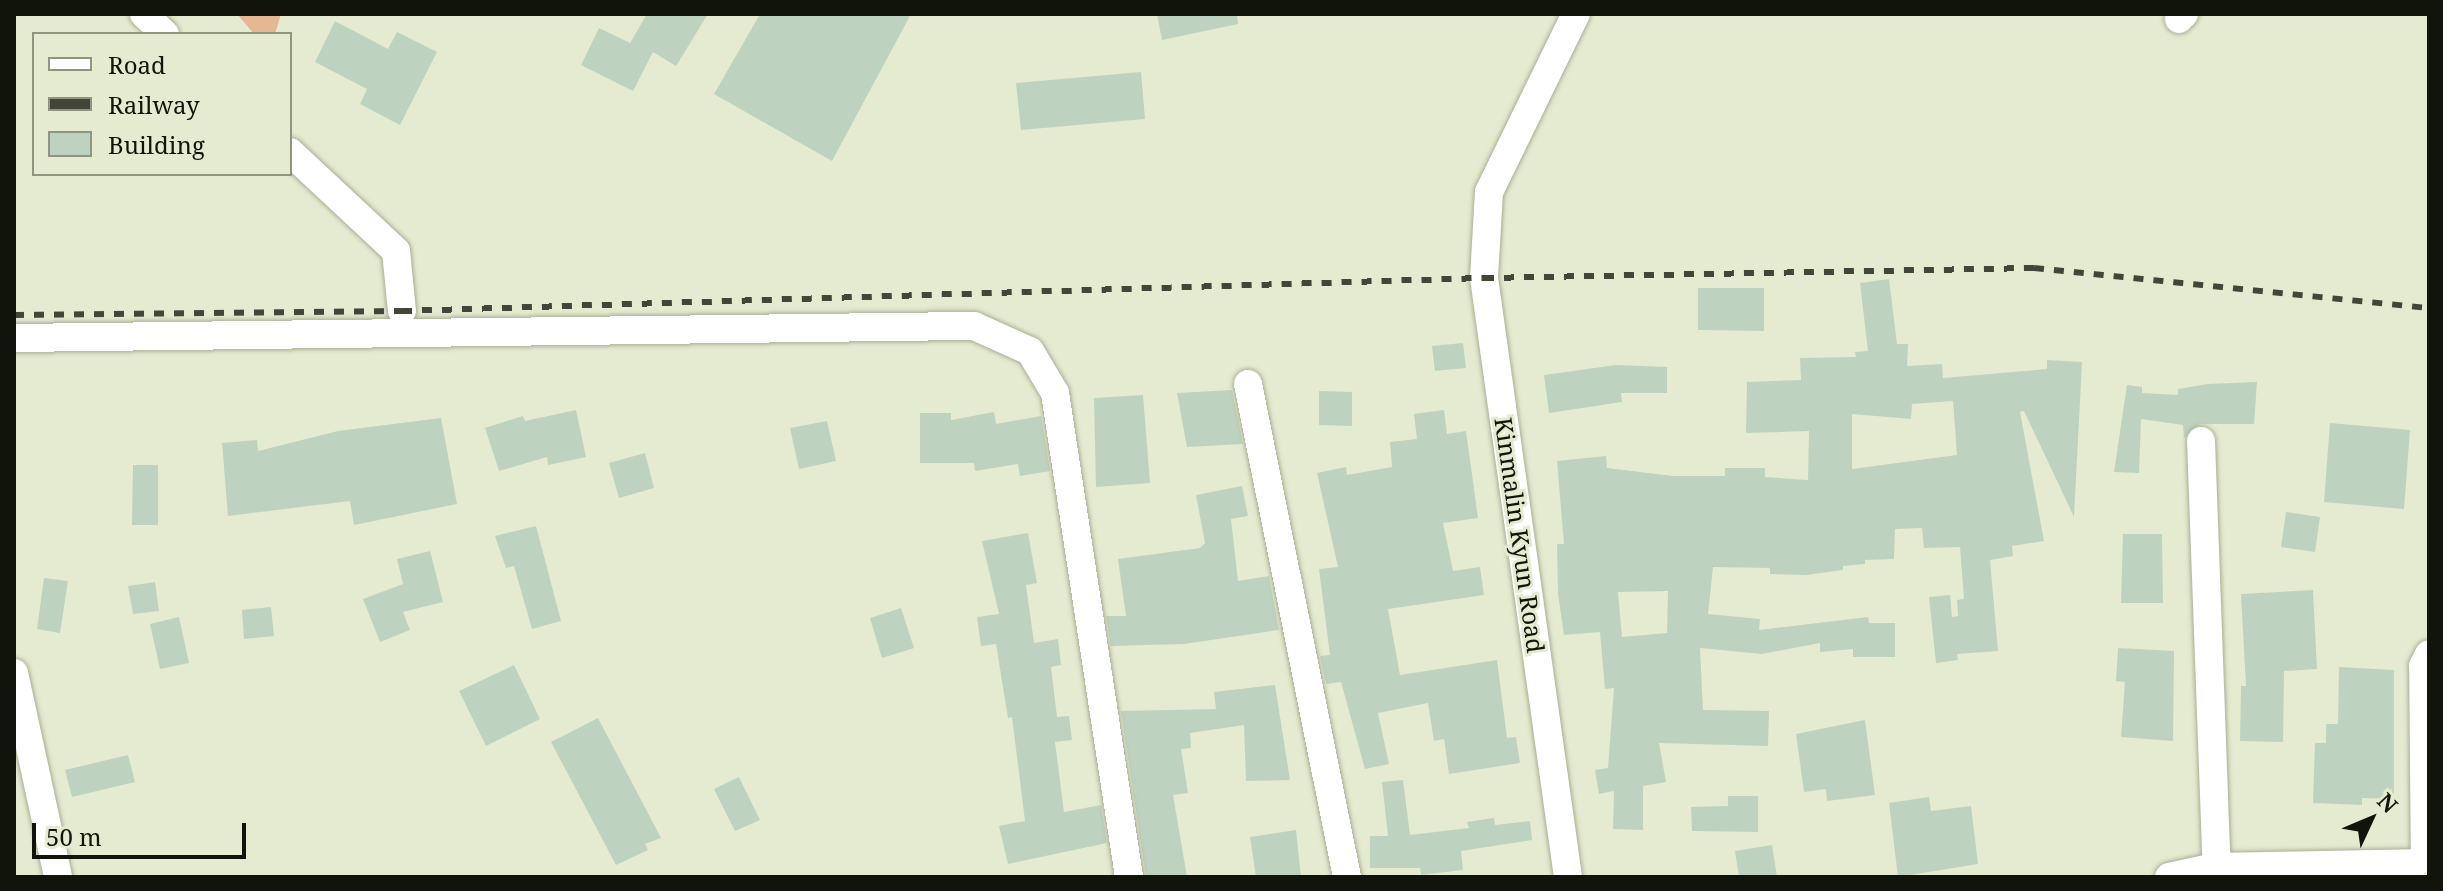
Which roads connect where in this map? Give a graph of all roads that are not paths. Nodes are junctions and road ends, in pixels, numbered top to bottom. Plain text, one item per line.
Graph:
1 (144, 14) edge
2 (1576, 14) edge
3 (163, 32) edge
4 (292, 154) edge
5 (402, 311) dead end
6 (14, 338) edge
7 (1248, 384) dead end
8 (2201, 441) dead end
9 (2429, 654) edge
10 (14, 673) edge
11 (2425, 868) edge
12 (2216, 872) edge
13 (58, 877) edge
14 (1129, 877) edge
15 (1347, 877) edge
16 (1568, 877) edge
17 (2169, 877) edge

1 - 3 street
2 - 16 street, Kinmalin Kyun Road
4 - 5 street
6 - 14 street
7 - 15 street
8 - 12 street
9 - 11 street
10 - 13 street
11 - 12 street
12 - 17 street

